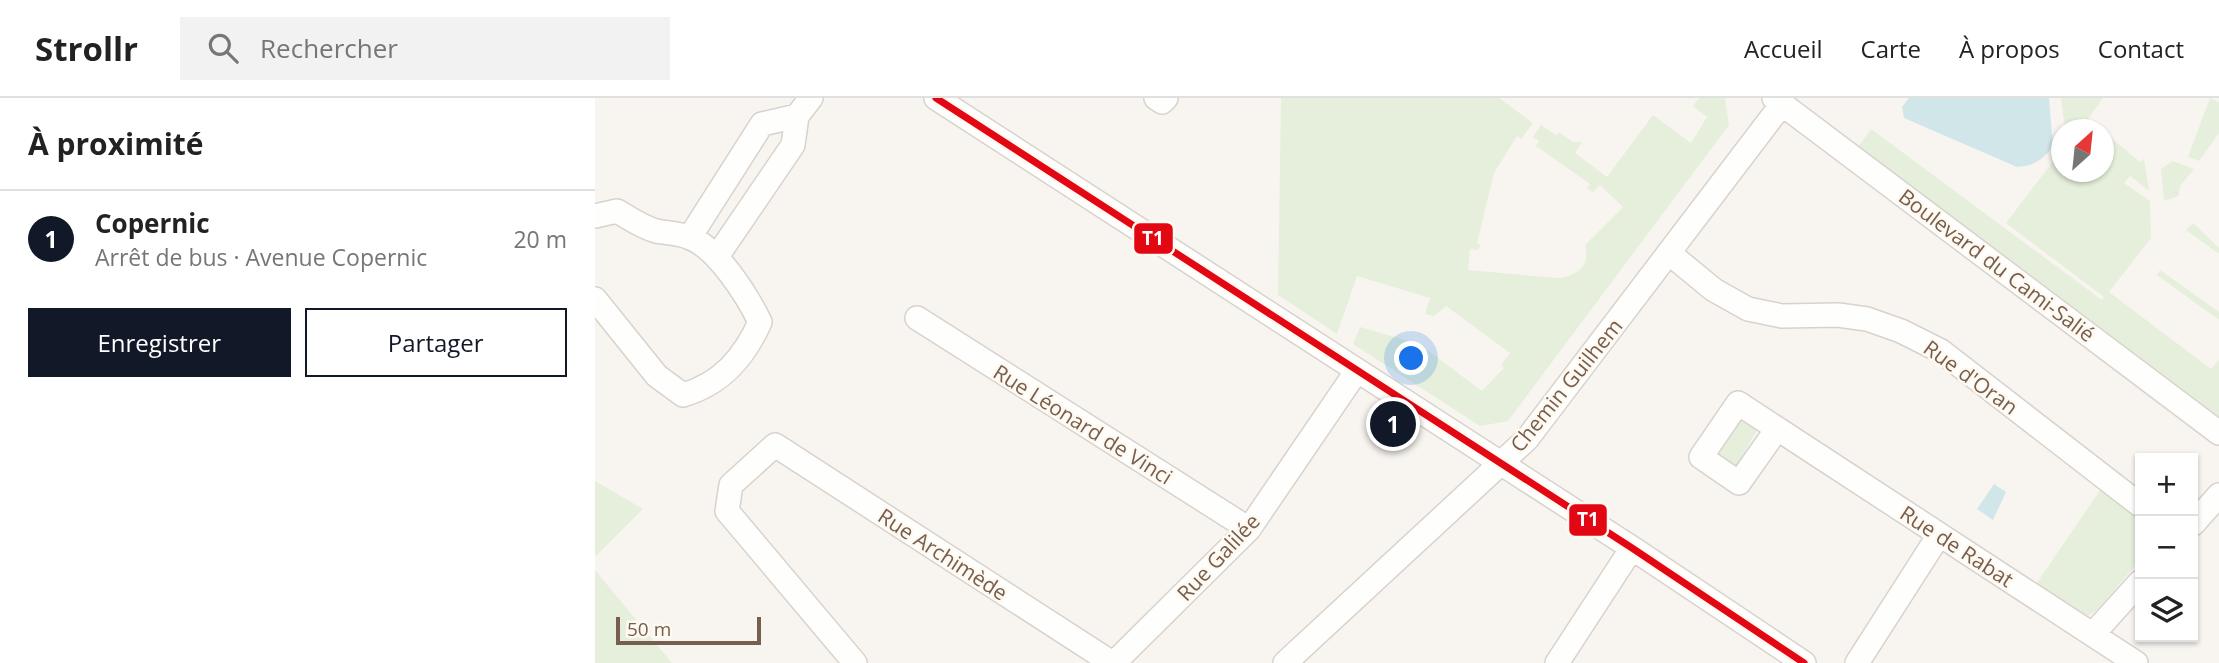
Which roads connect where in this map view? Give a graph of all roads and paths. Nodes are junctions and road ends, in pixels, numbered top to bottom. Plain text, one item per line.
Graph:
1 (936, 98) edge
2 (1156, 98) edge
3 (1166, 98) edge
4 (1778, 101) edge
5 (804, 107) edge
6 (595, 216) edge
7 (689, 237) junction
8 (1669, 253) junction
9 (718, 255) junction
10 (595, 299) edge
11 (917, 318) dead end
12 (1356, 372) junction
13 (1777, 429) dead end
14 (2219, 433) edge
15 (1499, 464) junction
16 (2219, 495) edge
17 (2135, 501) edge
18 (2198, 518) edge
19 (1249, 529) junction
20 (1939, 535) junction
21 (1632, 548) junction
22 (2135, 588) edge
23 (2093, 634) junction
24 (855, 663) edge
25 (1113, 663) edge
26 (1285, 663) edge
27 (1557, 663) edge
28 (1804, 663) edge
29 (1857, 663) edge
30 (2136, 663) edge

1 - 12 street
2 - 3 street
4 - 8 street, Chemin Guilhem
4 - 14 street, Boulevard du Cami-Salié
5 - 7 street
5 - 9 street
6 - 7 street
7 - 9 street
8 - 15 street, Chemin Guilhem
8 - 17 street, Rue d'Oran
9 - 10 street
11 - 19 street, Rue Léonard de Vinci
12 - 15 street
12 - 19 street, Rue Galilée
13 - 20 street, Rue de Rabat
15 - 21 street
15 - 26 street, Chemin Guilhem
16 - 18 street
19 - 25 street, Rue Galilée
20 - 23 street, Rue de Rabat
20 - 29 street
21 - 27 street
21 - 28 street
22 - 23 street
23 - 30 street, Rue de Rabat
24 - 25 street, Rue Archimède

